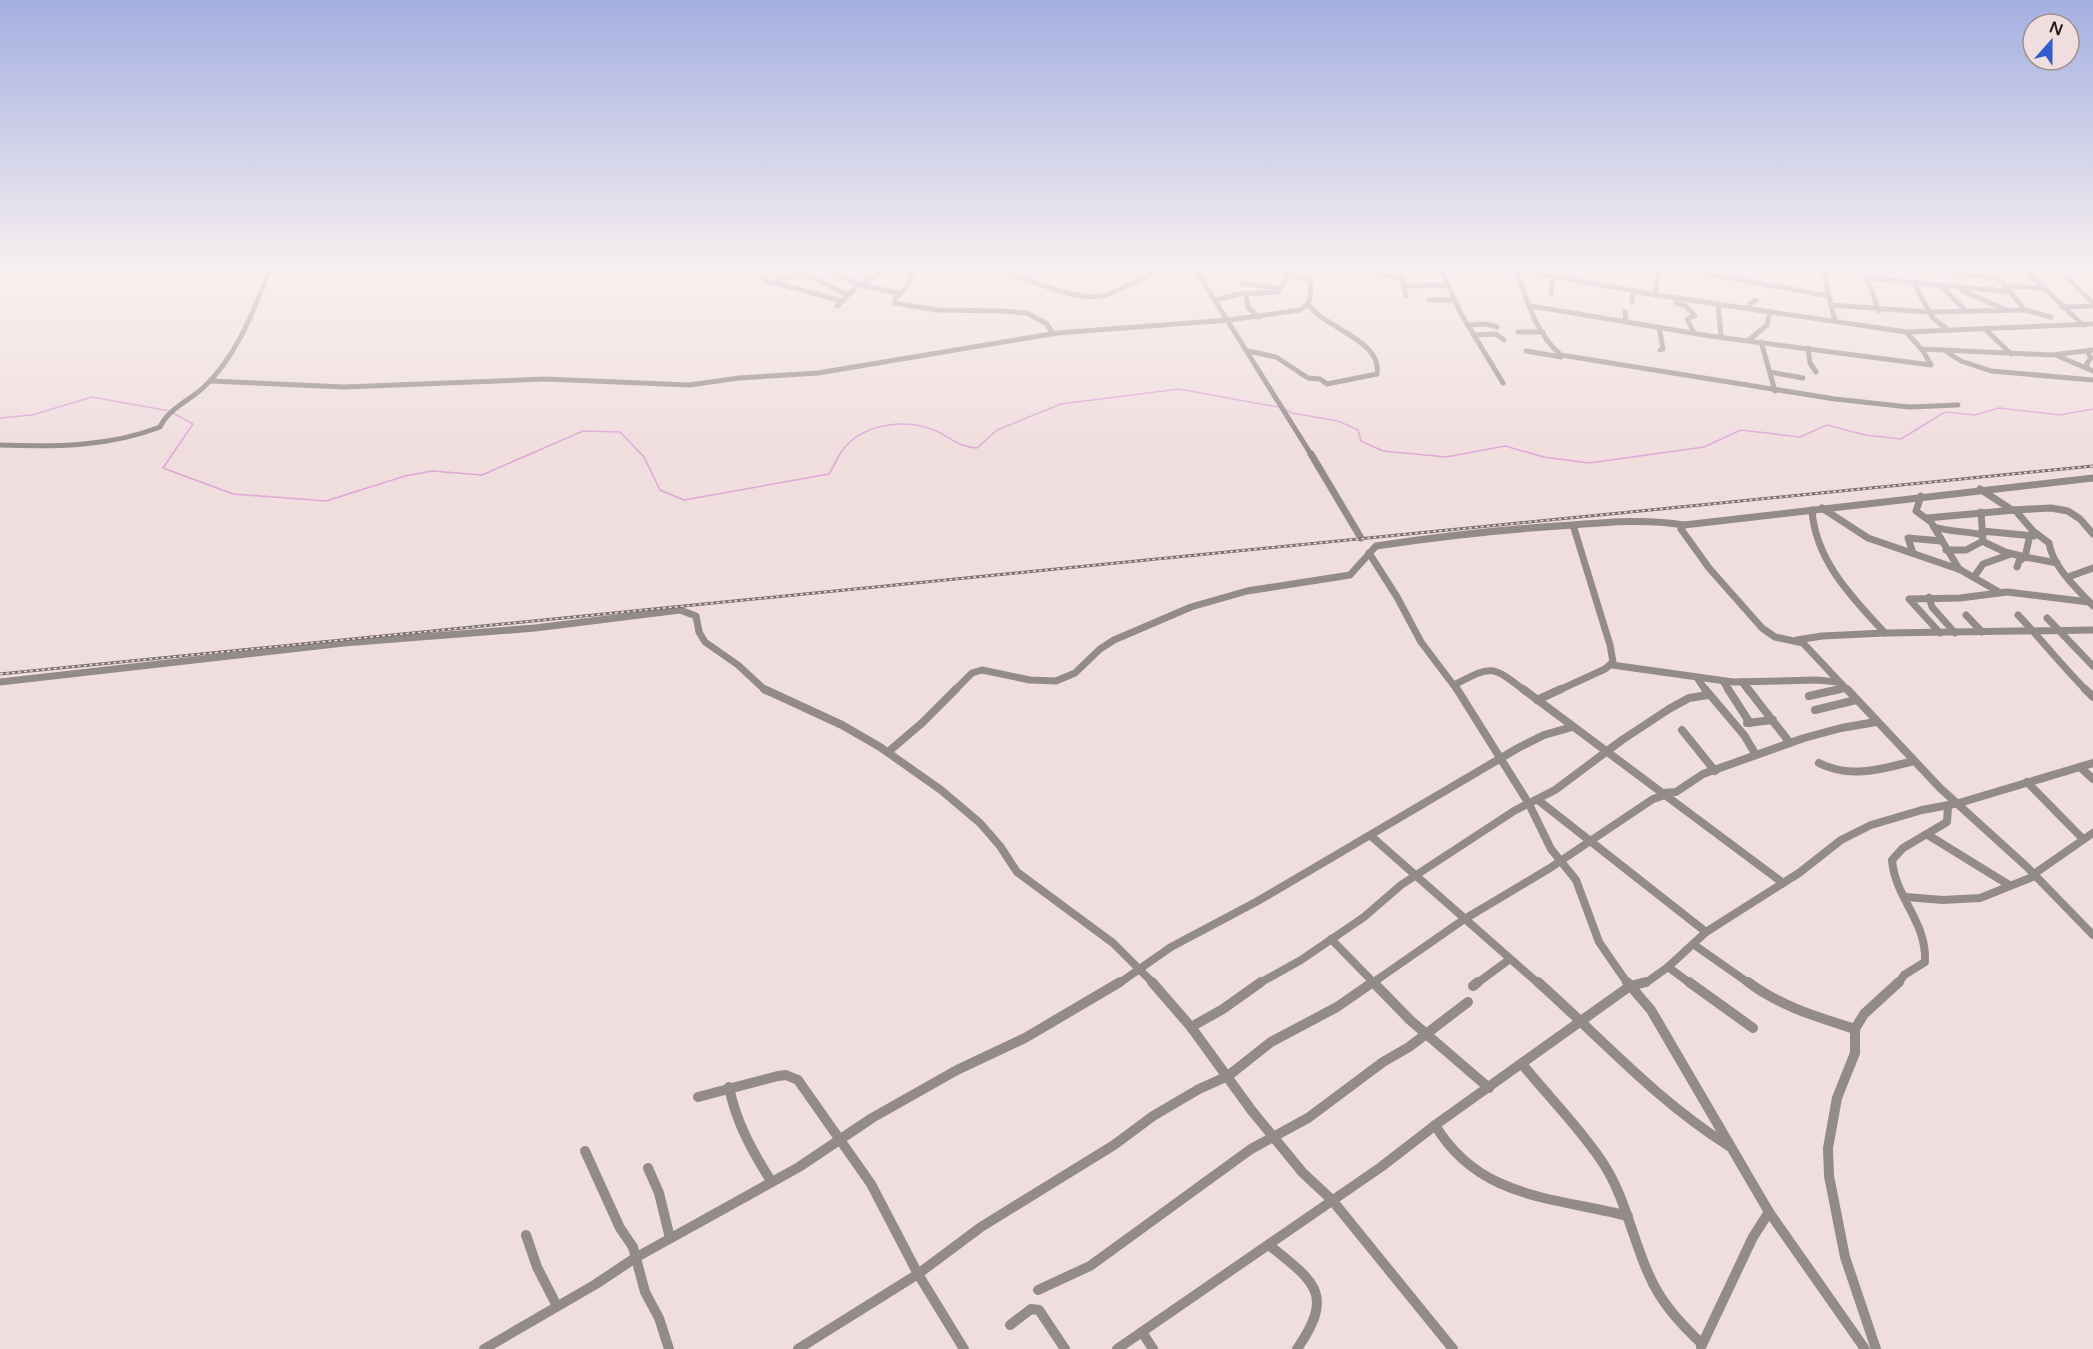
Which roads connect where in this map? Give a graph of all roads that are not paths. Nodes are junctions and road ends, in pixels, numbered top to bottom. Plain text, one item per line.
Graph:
1 (245, 330) edge
2 (1051, 330) edge
3 (1104, 330) edge
4 (1234, 330) edge
5 (1341, 330) edge
6 (1470, 330) edge
7 (1660, 330) edge
8 (1679, 330) edge
9 (1720, 330) edge
10 (1761, 330) edge
11 (1893, 330) edge
12 (1949, 330) edge
13 (1986, 330) edge
14 (1518, 332) dead end
15 (1543, 332) joint
16 (1693, 332) joint
17 (1906, 332) junction
18 (1053, 334) junction
19 (1473, 335) junction
20 (1721, 336) junction
21 (1504, 340) dead end
22 (1749, 340) junction
23 (1761, 342) junction
24 (1808, 348) junction
25 (1921, 349) junction
26 (1660, 350) dead end
27 (1248, 351) junction
28 (1526, 351) dead end
29 (1947, 351) junction
30 (2090, 351) edge
31 (2012, 354) junction
32 (2057, 355) junction
33 (1566, 356) junction
34 (2090, 369) edge
35 (1770, 372) junction
36 (1816, 372) dead end
37 (1803, 378) dead end
38 (2093, 380) edge
39 (210, 381) junction
40 (1503, 383) dead end
41 (1775, 391) junction
42 (1958, 405) dead end
43 (0, 445) edge
44 (2093, 478) edge
45 (1980, 489) junction
46 (1921, 496) junction
47 (1822, 508) junction
48 (1812, 510) junction
49 (2015, 510) junction
50 (1981, 512) junction
51 (1931, 521) junction
52 (1573, 525) junction
53 (1684, 525) junction
54 (2093, 534) edge
55 (2030, 535) junction
56 (1982, 536) junction
57 (1361, 538) dead end
58 (2043, 538) junction
59 (1941, 541) junction
60 (1946, 550) junction
61 (1369, 553) junction
62 (1913, 553) junction
63 (2011, 554) junction
64 (2025, 557) junction
65 (2057, 563) junction
66 (2017, 567) dead end
67 (2093, 568) edge
68 (1960, 570) junction
69 (1974, 577) junction
70 (2068, 577) junction
71 (1999, 592) junction
72 (1929, 597) junction
73 (2091, 604) edge
74 (1966, 615) dead end
75 (2018, 615) dead end
76 (2047, 618) dead end
77 (2093, 630) edge
78 (2058, 631) junction
79 (1982, 632) junction
80 (2032, 632) junction
81 (1885, 633) junction
82 (1940, 633) junction
83 (1955, 633) junction
84 (1797, 640) junction
85 (1612, 665) junction
86 (2093, 666) edge
87 (1698, 679) junction
88 (1723, 681) junction
89 (0, 682) edge
90 (1742, 682) junction
91 (1838, 682) junction
92 (1454, 685) junction
93 (1845, 688) junction
94 (1828, 692) junction
95 (1708, 694) junction
96 (1809, 696) dead end
97 (2093, 697) edge
98 (1537, 700) junction
99 (1856, 700) junction
100 (1840, 704) junction
101 (1815, 710) dead end
102 (1773, 720) junction
103 (1876, 722) junction
104 (1750, 723) junction
105 (1736, 725) junction
106 (1572, 727) junction
107 (1682, 730) dead end
108 (1790, 743) junction
109 (888, 752) junction
110 (1607, 752) junction
111 (1756, 755) junction
112 (1501, 759) junction
113 (1914, 761) junction
114 (1819, 763) dead end
115 (2093, 763) edge
116 (2080, 767) junction
117 (1715, 771) junction
118 (2093, 779) edge
119 (2027, 782) junction
120 (1663, 793) junction
121 (1534, 802) junction
122 (1959, 803) junction
123 (1948, 806) junction
124 (2093, 833) edge
125 (1928, 835) junction
126 (1371, 836) junction
127 (2083, 839) junction
128 (1588, 840) junction
129 (1561, 860) junction
130 (2035, 875) junction
131 (1414, 878) junction
132 (1783, 883) junction
133 (2008, 885) junction
134 (1906, 897) junction
135 (1463, 920) junction
136 (1706, 932) junction
137 (2093, 935) edge
138 (1331, 939) junction
139 (1693, 944) junction
140 (1510, 959) junction
141 (1668, 967) junction
142 (1140, 968) junction
143 (1374, 983) junction
144 (1473, 986) dead end
145 (1630, 986) junction
146 (1468, 1002) dead end
147 (1581, 1022) junction
148 (1191, 1027) junction
149 (1753, 1028) dead end
150 (1855, 1029) junction
151 (1425, 1034) junction
152 (1522, 1064) junction
153 (1228, 1076) junction
154 (729, 1088) junction
155 (1489, 1088) junction
156 (698, 1096) dead end
157 (1435, 1125) junction
158 (1273, 1136) junction
159 (841, 1141) junction
160 (1731, 1147) junction
161 (585, 1151) dead end
162 (648, 1168) dead end
163 (771, 1182) junction
164 (1332, 1200) junction
165 (1769, 1212) junction
166 (1628, 1216) junction
167 (526, 1235) dead end
168 (670, 1238) junction
169 (1269, 1245) junction
170 (635, 1258) junction
171 (918, 1274) junction
172 (1038, 1290) dead end
173 (557, 1306) junction
174 (1010, 1324) dead end
175 (1142, 1332) junction
176 (959, 1347) edge
177 (1701, 1347) edge
178 (483, 1349) edge
179 (669, 1349) edge
180 (798, 1349) edge
181 (1065, 1349) edge
182 (1117, 1349) edge
183 (1153, 1349) edge
184 (1297, 1349) edge
185 (1453, 1349) edge
186 (1865, 1349) edge
187 (1876, 1349) edge

1 - 39 street
2 - 18 street
3 - 18 street
4 - 27 street
5 - 27 street
6 - 19 street
7 - 26 street
8 - 16 street
9 - 20 street
10 - 22 street
11 - 17 street
12 - 17 street
13 - 31 street
14 - 15 street
15 - 33 street
16 - 20 street
17 - 25 street
18 - 39 street
19 - 21 street
19 - 40 street
20 - 22 street
22 - 23 street
23 - 24 street
23 - 35 street
24 - 25 street
24 - 36 street
25 - 29 street
27 - 57 street
28 - 33 street
29 - 31 street
29 - 38 street
30 - 32 street
30 - 34 street
31 - 32 street
32 - 34 street
33 - 41 street
35 - 37 street
35 - 41 street
39 - 43 street
41 - 42 street
44 - 45 street
45 - 46 street
45 - 49 street
46 - 47 street
46 - 51 street
47 - 48 street
47 - 62 street
48 - 53 street
48 - 81 street
49 - 50 street
49 - 54 street
49 - 58 street
50 - 51 street
50 - 56 street
51 - 56 street
51 - 59 street
52 - 53 street
52 - 61 street
52 - 85 street
53 - 84 street
55 - 56 street
55 - 58 street
55 - 64 street
56 - 60 street
56 - 63 street
58 - 65 street
59 - 60 street
59 - 62 street
60 - 68 street
61 - 92 street
61 - 109 street
62 - 68 street
63 - 64 street
63 - 69 street
64 - 65 street
64 - 66 street
65 - 70 street
67 - 70 street
68 - 69 street
69 - 71 street
70 - 73 street
71 - 72 street
71 - 73 street
72 - 82 street
72 - 83 street
74 - 79 street
75 - 80 street
76 - 78 street
77 - 78 street
78 - 80 street
78 - 86 street
79 - 80 street
79 - 83 street
80 - 97 street
81 - 82 street
81 - 84 street
82 - 83 street
84 - 91 street
85 - 87 street
85 - 98 street
87 - 88 street
87 - 95 street
88 - 90 street
88 - 104 street
89 - 109 street
90 - 91 street
90 - 102 street
91 - 93 street
92 - 98 street
92 - 112 street
93 - 94 street
93 - 99 street
94 - 96 street
94 - 100 street
95 - 105 street
95 - 110 street
98 - 106 street
99 - 100 street
99 - 103 street
100 - 101 street
102 - 104 street
102 - 108 street
103 - 108 street
103 - 113 street
104 - 105 street
105 - 111 street
106 - 110 street
106 - 112 street
107 - 117 street
108 - 111 street
109 - 142 street
110 - 120 street
110 - 121 street
111 - 117 street
112 - 121 street
112 - 126 street
113 - 114 street
113 - 122 street
115 - 116 street
116 - 118 street
116 - 119 street
117 - 120 street
119 - 122 street
119 - 127 street
120 - 128 street
120 - 132 street
121 - 128 street
121 - 129 street
121 - 131 street
122 - 123 street
122 - 130 street
123 - 125 street
123 - 132 street
124 - 127 street
125 - 133 street
125 - 134 street
126 - 131 street
126 - 142 street
127 - 130 street
128 - 129 street
128 - 136 street
129 - 135 street
129 - 145 street
130 - 133 street
130 - 137 street
131 - 135 street
131 - 138 street
132 - 136 street
133 - 134 street
134 - 150 street
135 - 140 street
135 - 143 street
136 - 139 street
138 - 143 street
138 - 148 street
139 - 141 street
139 - 150 street
140 - 144 street
140 - 147 street
141 - 145 street
141 - 149 street
142 - 148 street
142 - 159 street
143 - 151 street
143 - 153 street
145 - 147 street
145 - 160 street
146 - 151 street
147 - 152 street
147 - 160 street
148 - 153 street
150 - 187 street
151 - 155 street
151 - 158 street
152 - 155 street
152 - 166 street
153 - 158 street
153 - 171 street
154 - 156 street
154 - 159 street
154 - 163 street
155 - 157 street
157 - 164 street
157 - 166 street
158 - 164 street
158 - 172 street
159 - 163 street
159 - 171 street
160 - 165 street
161 - 170 street
162 - 168 street
163 - 168 street
164 - 169 street
164 - 185 street
165 - 177 street
165 - 186 street
166 - 177 street
167 - 173 street
168 - 170 street
169 - 175 street
169 - 184 street
170 - 173 street
170 - 179 street
171 - 176 street
171 - 180 street
173 - 178 street
174 - 181 street
175 - 182 street
175 - 183 street

